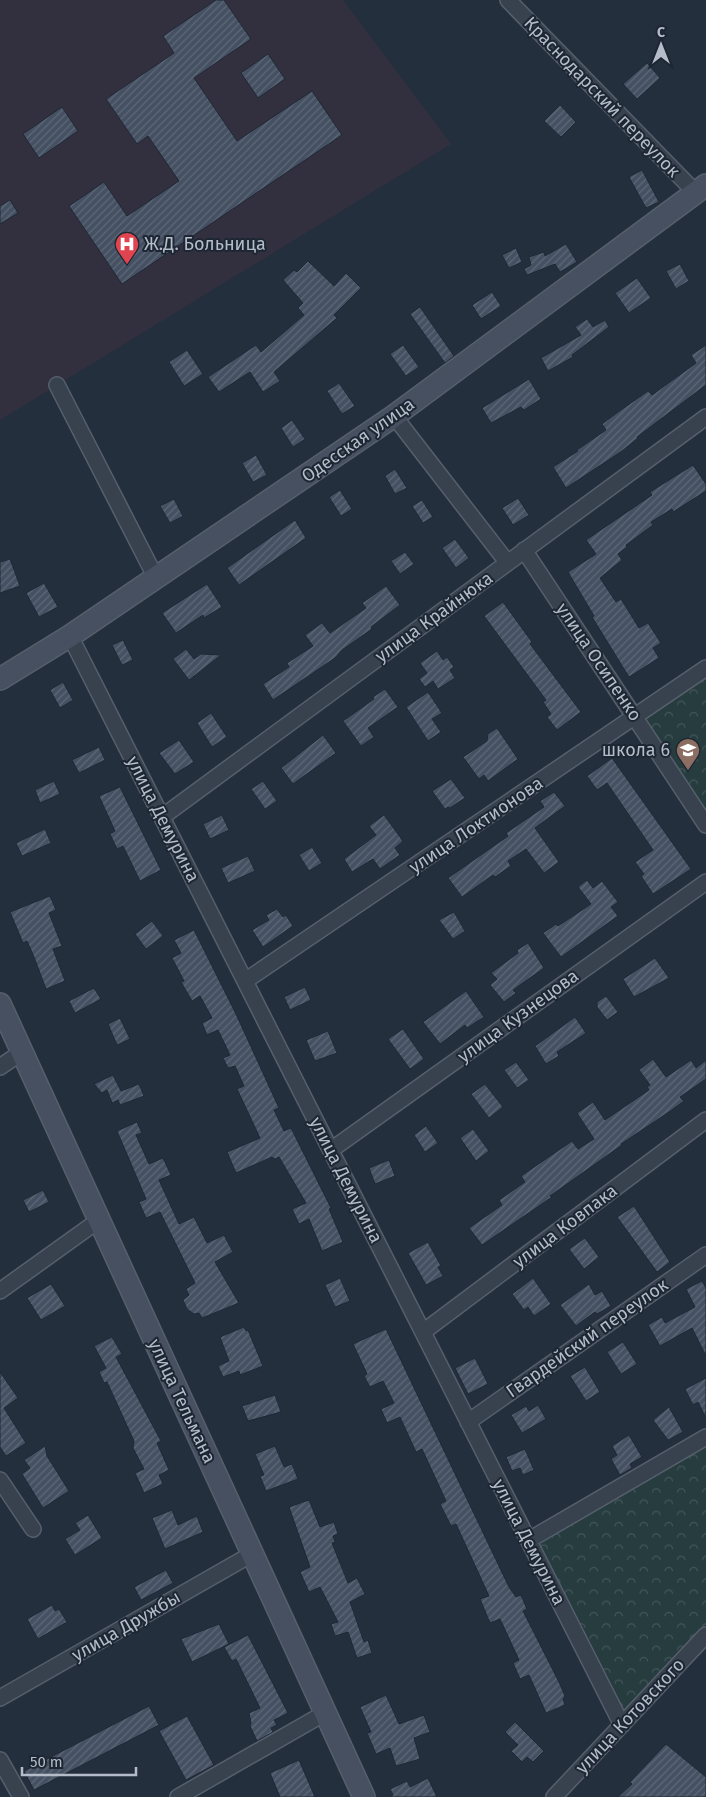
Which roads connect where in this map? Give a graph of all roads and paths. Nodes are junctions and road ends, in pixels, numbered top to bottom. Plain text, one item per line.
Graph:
1 (508, 0) edge
2 (701, 189) edge
3 (57, 385) dead end
4 (394, 416) junction
5 (706, 417) edge
6 (524, 550) junction
7 (507, 562) junction
8 (156, 578) junction
9 (70, 636) junction
10 (706, 668) edge
11 (0, 679) edge
12 (635, 717) junction
13 (162, 817) junction
14 (706, 825) edge
15 (706, 882) edge
16 (245, 981) junction
17 (0, 1004) edge
18 (22, 1052) junction
19 (0, 1067) edge
20 (706, 1120) edge
21 (331, 1150) junction
22 (99, 1220) junction
23 (706, 1255) edge
24 (0, 1291) edge
25 (423, 1332) junction
26 (468, 1422) junction
27 (706, 1437) edge
28 (0, 1480) edge
29 (33, 1529) dead end
30 (529, 1540) junction
31 (252, 1554) junction
32 (706, 1635) edge
33 (0, 1698) edge
34 (325, 1713) junction
35 (622, 1725) junction
36 (0, 1760) edge
37 (21, 1797) edge
38 (178, 1797) edge
39 (364, 1797) edge
40 (554, 1797) edge

1 - 2 street, Краснодарский переулок
2 - 4 main road, Одесская улица
3 - 8 street
4 - 7 street
4 - 8 main road, Одесская улица
5 - 6 street, улица Крайнюка
6 - 7 street, улица Крайнюка
6 - 12 street, улица Осипенко
7 - 13 street, улица Крайнюка
8 - 9 main road, Одесская улица
9 - 11 main road, Одесская улица
9 - 13 street, улица Демурина
10 - 12 street, улица Локтионова
12 - 14 street, улица Осипенко
12 - 16 street, улица Локтионова
13 - 16 street, улица Демурина
15 - 21 street, улица Кузнецова
16 - 21 street, улица Демурина
17 - 18 main road, улица Тельмана
18 - 19 street
18 - 22 main road, улица Тельмана
20 - 25 street, улица Ковпака
21 - 25 street, улица Демурина
22 - 24 street
22 - 31 main road, улица Тельмана
23 - 26 street, Гвардейский переулок
25 - 26 street, улица Демурина
26 - 30 street, улица Демурина
27 - 30 street
28 - 29 street
30 - 35 street, улица Демурина
31 - 33 street, улица Дружбы
31 - 34 main road, улица Тельмана
32 - 35 street, улица Котовского
34 - 38 street
34 - 39 main road, улица Тельмана
35 - 40 street, улица Котовского
36 - 37 street

